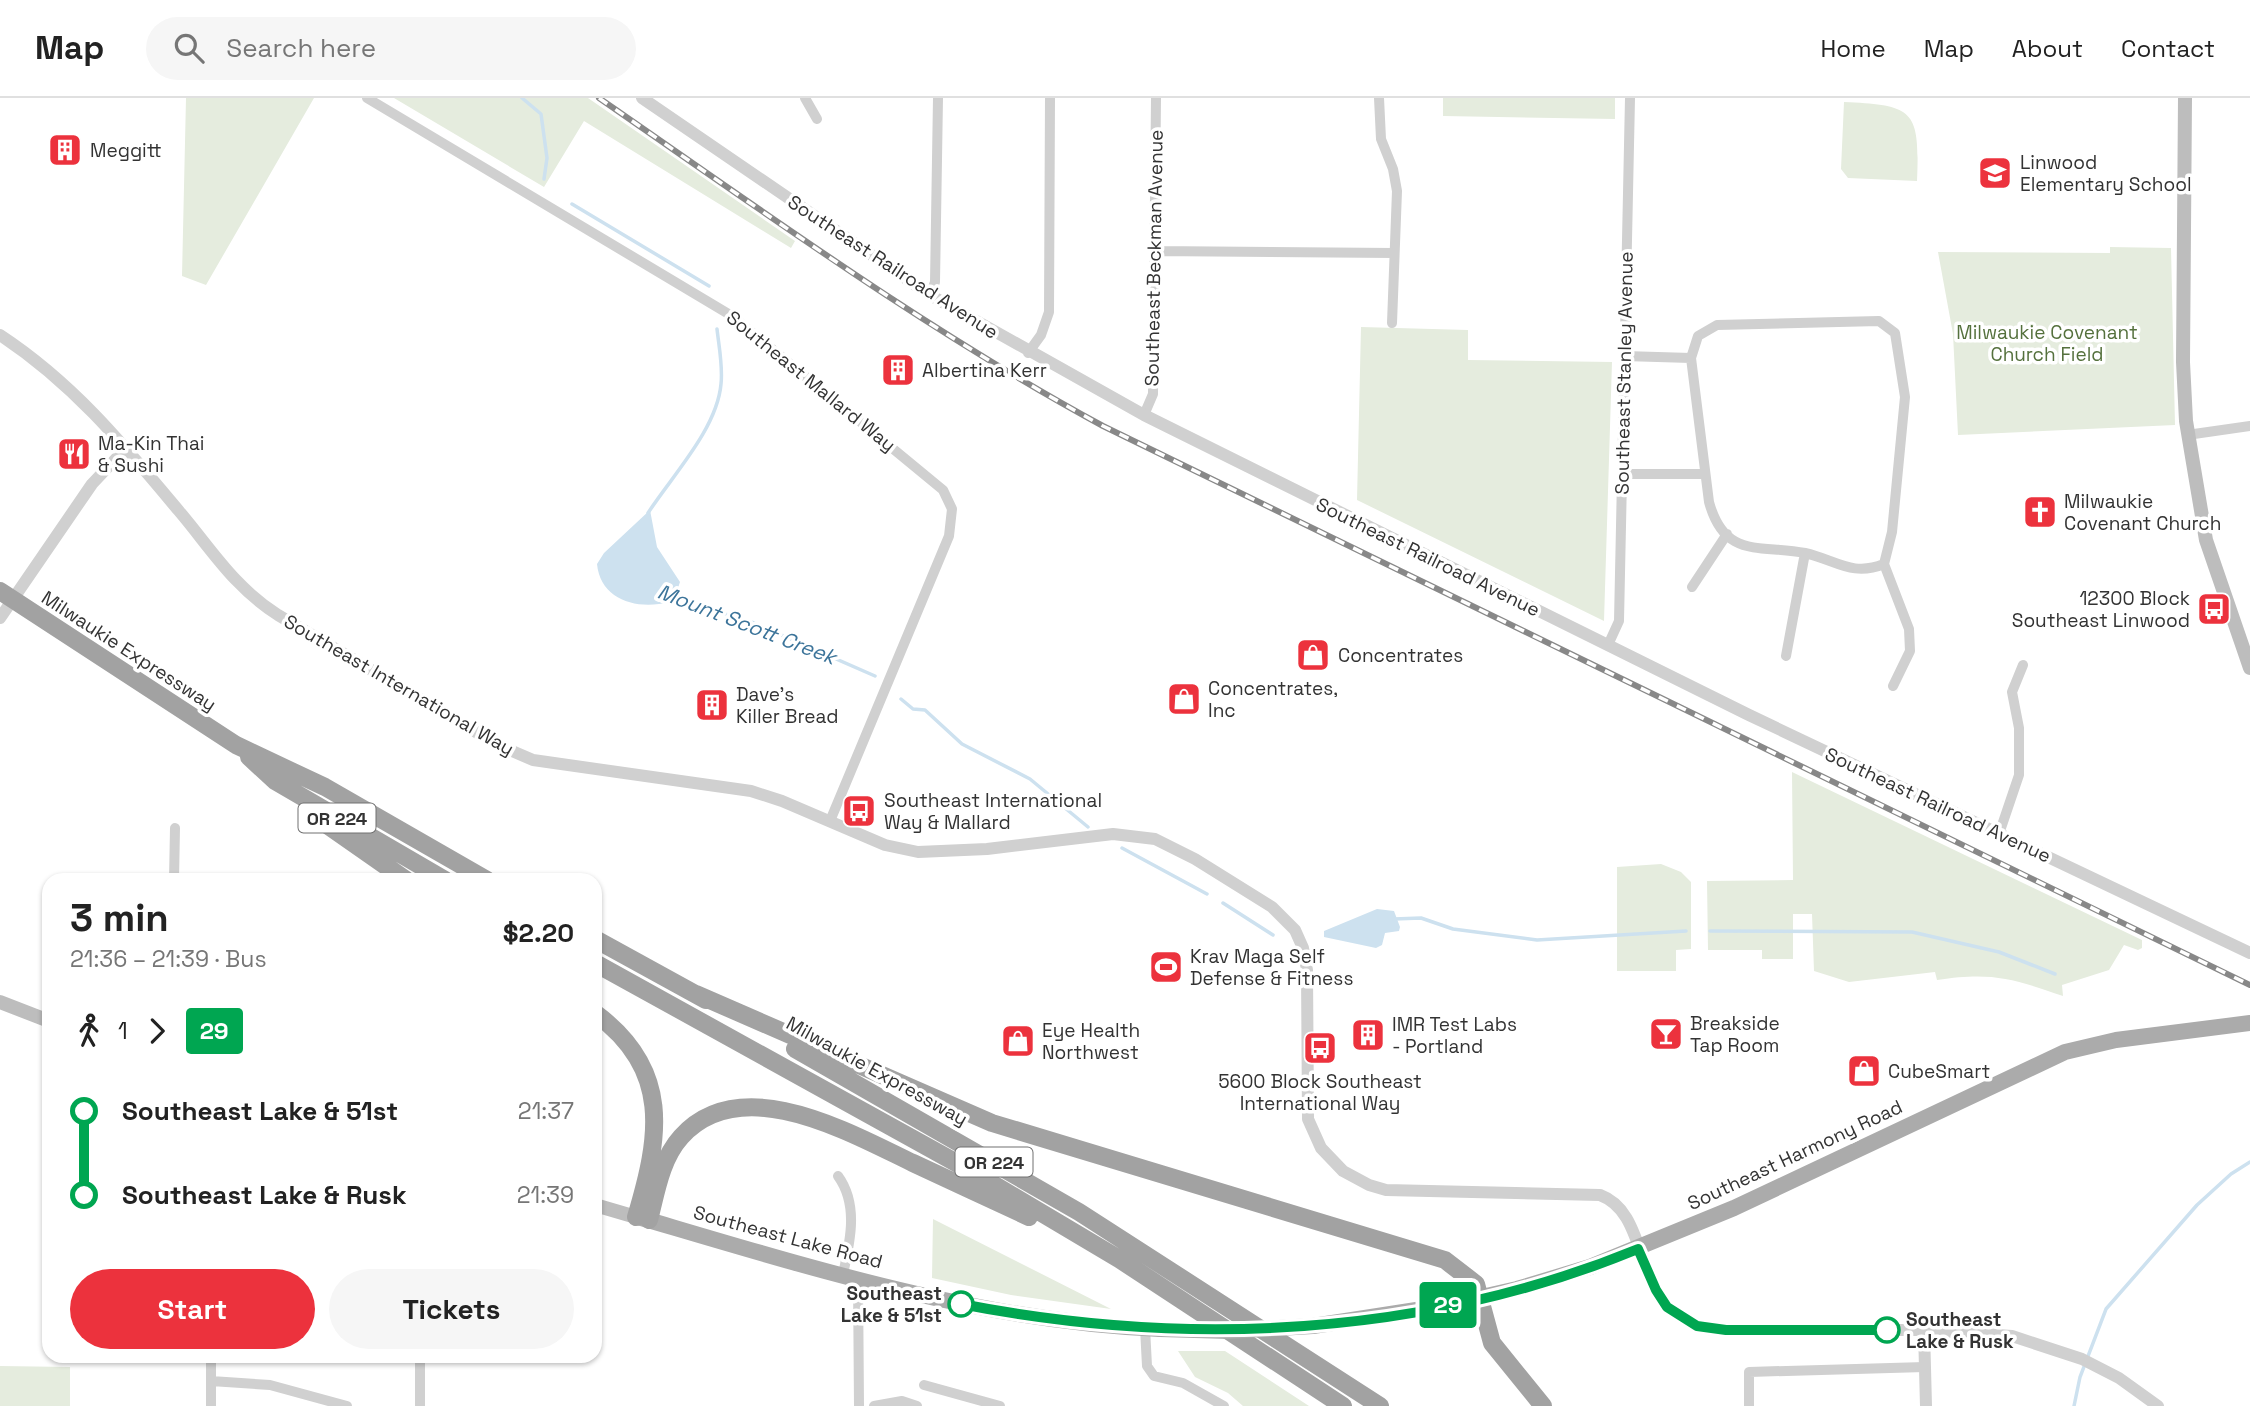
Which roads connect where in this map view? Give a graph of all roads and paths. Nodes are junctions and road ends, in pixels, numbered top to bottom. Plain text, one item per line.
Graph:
1 (367, 98) edge
2 (642, 98) edge
3 (805, 98) edge
4 (937, 98) edge
5 (1050, 98) edge
6 (1156, 98) edge
7 (1379, 98) edge
8 (1630, 98) edge
9 (2185, 98) edge
10 (817, 119) dead end
11 (1154, 251) junction
12 (1395, 253) junction
13 (930, 295) junction
14 (1392, 323) dead end
15 (0, 335) edge
16 (1028, 353) junction
17 (1624, 356) junction
18 (1691, 358) junction
19 (1144, 415) junction
20 (2250, 426) edge
21 (2188, 435) junction
22 (126, 448) junction
23 (1623, 474) junction
24 (1704, 474) junction
25 (1727, 534) junction
26 (1805, 553) junction
27 (1884, 564) junction
28 (1692, 587) dead end
29 (7, 595) edge
30 (0, 618) edge
31 (1608, 645) junction
32 (1786, 656) dead end
33 (2023, 664) dead end
34 (2250, 668) edge
35 (1893, 686) dead end
36 (236, 746) junction
37 (275, 781) junction
38 (830, 821) junction
39 (175, 828) dead end
40 (1998, 834) junction
41 (173, 873) edge
42 (396, 873) edge
43 (433, 873) edge
44 (475, 873) edge
45 (602, 943) edge
46 (2250, 953) edge
47 (602, 967) edge
48 (696, 994) junction
49 (0, 1002) edge
50 (42, 1018) edge
51 (602, 1019) edge
52 (2250, 1023) edge
53 (838, 1177) dead end
54 (602, 1207) edge
55 (642, 1219) junction
56 (1638, 1249) junction
57 (1119, 1259) junction
58 (850, 1276) junction
59 (1480, 1298) junction
60 (1153, 1329) junction
61 (1924, 1330) junction
62 (211, 1363) edge
63 (420, 1363) edge
64 (1925, 1367) junction
65 (211, 1381) junction
66 (924, 1385) dead end
67 (211, 1406) edge
68 (346, 1406) edge
69 (420, 1406) edge
70 (859, 1406) edge
71 (874, 1406) edge
72 (917, 1406) edge
73 (1000, 1406) edge
74 (1224, 1406) edge
75 (1343, 1406) edge
76 (1380, 1406) edge
77 (1543, 1406) edge
78 (1749, 1406) edge
79 (1926, 1406) edge
80 (2158, 1406) edge

1 - 38 street, Southeast Mallard Way
2 - 13 street, Southeast Railroad Avenue
3 - 10 street
4 - 13 street
5 - 16 street
6 - 11 street, Southeast Beckman Avenue
7 - 12 street
8 - 17 street, Southeast Stanley Avenue
9 - 21 main road
11 - 12 street
11 - 19 street, Southeast Beckman Avenue
12 - 14 street
13 - 16 street, Southeast Railroad Avenue
15 - 22 street, Southeast International Way
16 - 19 street, Southeast Railroad Avenue
17 - 18 street
17 - 23 street, Southeast Stanley Avenue
18 - 24 street
18 - 27 street
19 - 31 street, Southeast Railroad Avenue
20 - 21 street
21 - 34 main road
22 - 29 street
22 - 38 street, Southeast International Way
23 - 24 street
23 - 31 street, Southeast Stanley Avenue
24 - 25 street
25 - 26 street
25 - 28 street
26 - 27 street
26 - 32 street
27 - 35 street
29 - 30 street
29 - 36 highway, Milwaukie Expressway / OR 224
31 - 40 street, Southeast Railroad Avenue
33 - 40 street
36 - 37 highway, Milwaukie Expressway / OR 224
36 - 44 highway, Milwaukie Expressway / OR 224
37 - 42 highway
37 - 43 highway, Milwaukie Expressway / OR 224
38 - 56 street, Southeast International Way
39 - 41 street
40 - 46 street, Southeast Railroad Avenue
45 - 48 highway, Milwaukie Expressway / OR 224
47 - 57 highway, Milwaukie Expressway / OR 224
48 - 59 highway
48 - 76 highway, Milwaukie Expressway / OR 224
49 - 50 main road
51 - 55 highway
52 - 56 main road, Southeast Harmony Road
53 - 58 street
54 - 55 main road, Southeast Lake Road
55 - 57 highway
55 - 58 main road, Southeast Lake Road
56 - 59 main road, Southeast Lake Road
56 - 61 street
57 - 75 highway, Milwaukie Expressway / OR 224
58 - 60 main road, Southeast Lake Road
58 - 70 street
59 - 60 main road, Southeast Lake Road, bridge
59 - 77 highway
60 - 74 street
61 - 64 street
61 - 80 street
62 - 65 street
63 - 69 street
64 - 78 street
64 - 79 street
65 - 67 street
65 - 68 street
66 - 73 street
71 - 72 street

